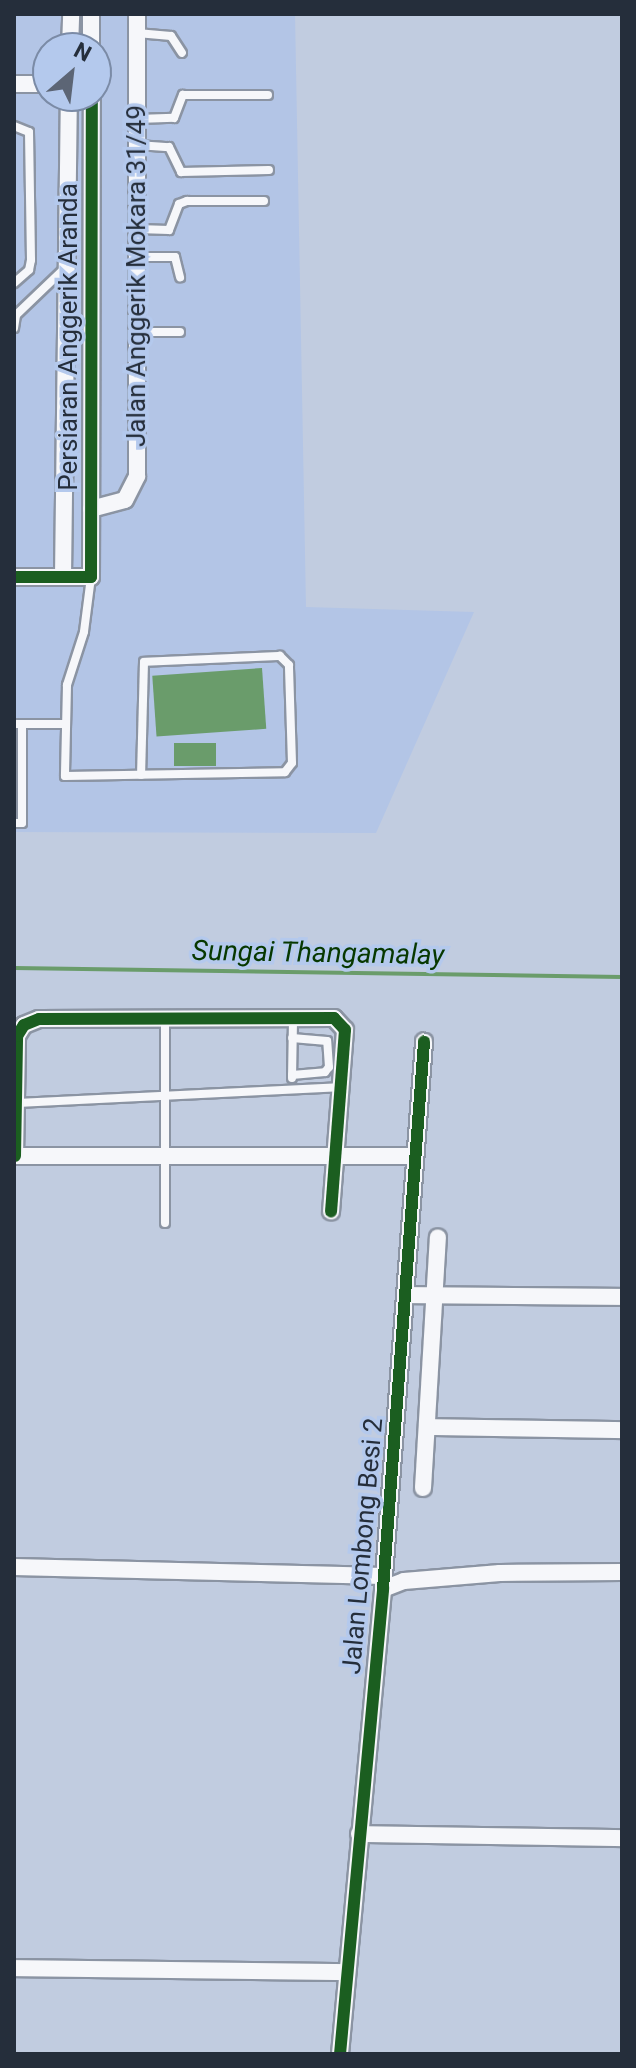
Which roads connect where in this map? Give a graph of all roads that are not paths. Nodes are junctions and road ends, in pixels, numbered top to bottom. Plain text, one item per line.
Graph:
1 (137, 14) edge
2 (137, 33) junction
3 (182, 53) dead end
4 (268, 95) dead end
5 (69, 112) edge
6 (92, 112) edge
7 (137, 119) junction
8 (14, 126) edge
9 (137, 145) junction
10 (269, 170) dead end
11 (264, 201) dead end
12 (137, 229) junction
13 (137, 257) junction
14 (67, 266) junction
15 (180, 277) dead end
16 (14, 283) edge
17 (14, 328) edge
18 (137, 332) junction
19 (180, 332) dead end
20 (91, 509) junction
21 (14, 577) edge
22 (63, 577) junction
23 (91, 577) junction
24 (18, 724) edge
25 (66, 724) junction
26 (141, 775) junction
27 (14, 823) edge
28 (165, 1018) junction
29 (293, 1018) junction
30 (292, 1038) junction
31 (424, 1042) dead end
32 (292, 1075) junction
33 (292, 1087) junction
34 (340, 1087) junction
35 (165, 1094) junction
36 (16, 1103) junction
37 (15, 1156) edge
38 (165, 1156) junction
39 (335, 1156) junction
40 (411, 1156) junction
41 (331, 1211) dead end
42 (165, 1223) dead end
43 (438, 1237) dead end
44 (406, 1295) junction
45 (435, 1295) junction
46 (622, 1297) edge
47 (427, 1427) junction
48 (622, 1430) edge
49 (423, 1488) dead end
50 (14, 1567) edge
51 (622, 1572) edge
52 (384, 1582) junction
53 (359, 1834) junction
54 (622, 1838) edge
55 (14, 1968) edge
56 (347, 1972) junction
57 (340, 2054) edge

1 - 2 street, Jalan Anggerik Mokara 31/49
2 - 3 lane
2 - 7 street, Jalan Anggerik Mokara 31/49
4 - 7 lane
5 - 14 street, Persiaran Anggerik Aranda
6 - 20 street, Persiaran Anggerik Aranda
7 - 9 street, Jalan Anggerik Mokara 31/49
8 - 16 lane
9 - 10 lane
9 - 12 street, Jalan Anggerik Mokara 31/49
11 - 12 lane
12 - 13 street, Jalan Anggerik Mokara 31/49
13 - 15 lane
13 - 18 street, Jalan Anggerik Mokara 31/49
14 - 17 lane
14 - 22 street, Persiaran Anggerik Aranda
18 - 19 lane
18 - 20 street, Jalan Anggerik Mokara 31/49
20 - 23 street, Persiaran Anggerik Aranda
21 - 22 street
22 - 23 street
23 - 25 lane
24 - 25 lane
24 - 27 lane
25 - 26 lane
26 - 26 lane
28 - 29 street
28 - 35 lane
28 - 36 street
29 - 30 lane
29 - 34 street
30 - 32 lane
30 - 32 lane
31 - 40 street, Jalan Lombong Besi 2
32 - 33 lane
33 - 34 lane
33 - 35 lane
34 - 39 street
35 - 36 lane
35 - 38 lane
36 - 37 street
37 - 38 street
38 - 39 street
38 - 42 lane
39 - 40 street
39 - 41 street
40 - 44 street, Jalan Lombong Besi 2
43 - 45 street
44 - 45 street
44 - 52 street, Jalan Lombong Besi 2
45 - 46 street
45 - 47 street
47 - 48 street
47 - 49 street
50 - 52 street
51 - 52 street
52 - 53 street, Jalan Lombong Besi 2
53 - 54 street
53 - 56 street, Jalan Lombong Besi 2
55 - 56 street
56 - 57 street, Jalan Lombong Besi 2

